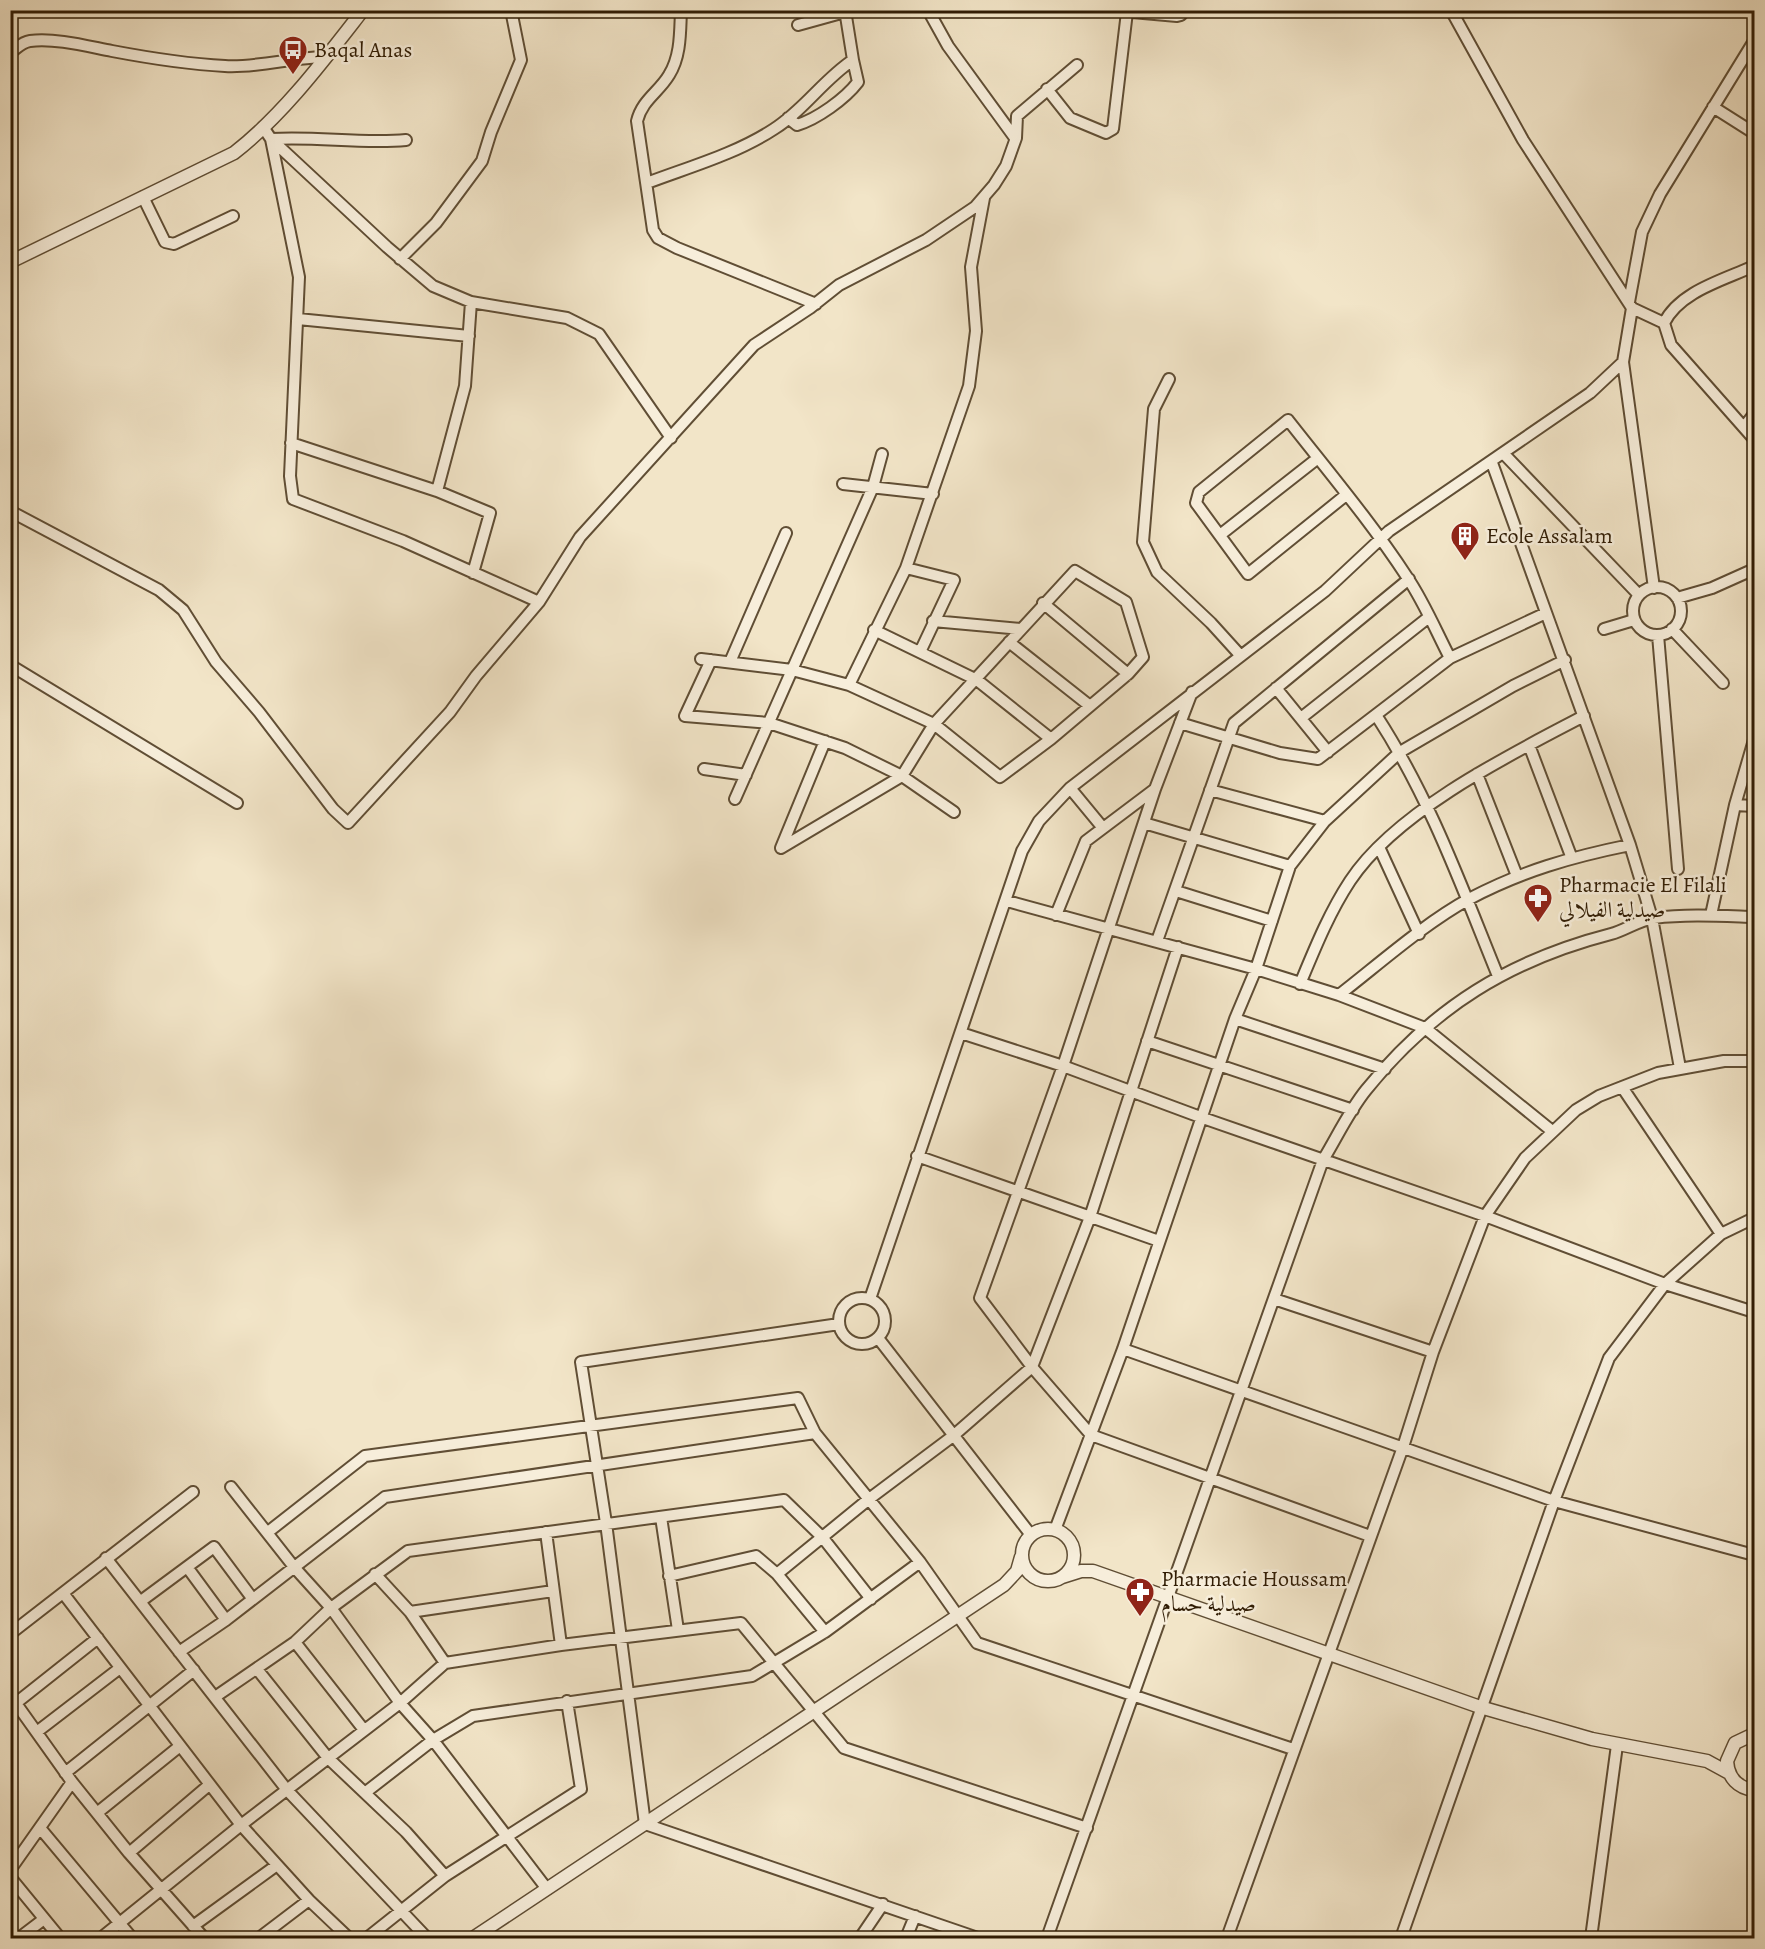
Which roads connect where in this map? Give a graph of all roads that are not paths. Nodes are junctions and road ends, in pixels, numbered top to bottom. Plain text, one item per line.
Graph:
1 (363, 10) edge
2 (511, 10) edge
3 (681, 10) edge
4 (928, 10) edge
5 (1185, 10) edge
6 (1451, 10) edge
7 (845, 11) edge
8 (1124, 11) edge
9 (798, 25) dead end
10 (1755, 41) edge
11 (10, 52) edge
12 (326, 57) junction
13 (853, 60) junction
14 (1077, 66) dead end
15 (1047, 89) junction
16 (1713, 107) junction
17 (788, 118) junction
18 (263, 127) junction
19 (1755, 134) edge
20 (1016, 138) junction
21 (272, 139) junction
22 (406, 140) dead end
23 (1755, 144) edge
24 (647, 183) junction
25 (984, 197) junction
26 (143, 198) junction
27 (233, 216) dead end
28 (400, 259) junction
29 (10, 262) edge
30 (1755, 266) edge
31 (471, 302) junction
32 (816, 303) junction
33 (1630, 305) junction
34 (298, 319) junction
35 (1664, 323) junction
36 (469, 336) junction
37 (1623, 362) junction
38 (1169, 379) dead end
39 (1755, 414) edge
40 (1744, 427) junction
41 (671, 438) junction
42 (1755, 439) edge
43 (291, 443) junction
44 (882, 454) dead end
45 (1504, 454) junction
46 (1318, 458) junction
47 (1492, 463) junction
48 (843, 484) dead end
49 (873, 487) junction
50 (437, 491) junction
51 (933, 494) junction
52 (1346, 495) junction
53 (10, 511) edge
54 (786, 533) dead end
55 (1220, 535) junction
56 (1381, 539) junction
57 (906, 568) junction
58 (1750, 571) dead end
59 (473, 573) junction
60 (1409, 579) junction
61 (1654, 588) junction
62 (1639, 595) junction
63 (1677, 598) junction
64 (539, 602) junction
65 (1043, 603) junction
66 (1546, 613) junction
67 (1429, 617) junction
68 (1634, 620) junction
69 (933, 621) junction
70 (1020, 629) junction
71 (1604, 629) dead end
72 (1672, 629) junction
73 (874, 630) junction
74 (1658, 635) junction
75 (1009, 642) junction
76 (920, 652) junction
77 (1240, 655) junction
78 (1450, 658) junction
79 (1565, 660) junction
80 (730, 662) junction
81 (10, 665) edge
82 (792, 670) junction
83 (1128, 674) junction
84 (975, 679) junction
85 (1722, 682) dead end
86 (849, 685) junction
87 (1276, 688) junction
88 (1193, 691) junction
89 (1090, 706) junction
90 (1376, 715) junction
91 (1584, 716) junction
92 (1301, 718) junction
93 (769, 723) junction
94 (1180, 723) junction
95 (934, 724) junction
96 (1228, 738) junction
97 (1051, 739) junction
98 (1755, 740) edge
99 (825, 741) junction
100 (1529, 745) junction
101 (1328, 752) junction
102 (1400, 752) junction
103 (704, 769) dead end
104 (1477, 774) junction
105 (746, 775) junction
106 (902, 776) junction
107 (1070, 788) junction
108 (1155, 789) junction
109 (1210, 790) junction
110 (735, 799) dead end
111 (237, 803) dead end
112 (1735, 805) junction
113 (1429, 806) junction
114 (1755, 806) edge
115 (954, 812) dead end
116 (1325, 821) junction
117 (1143, 823) junction
118 (1103, 828) junction
119 (1193, 837) junction
120 (1630, 845) junction
121 (1379, 847) junction
122 (1571, 856) junction
123 (1290, 867) junction
124 (1678, 869) dead end
125 (1517, 876) junction
126 (1176, 891) junction
127 (1467, 900) junction
128 (1007, 901) junction
129 (1056, 915) junction
130 (1711, 915) junction
131 (1755, 917) edge
132 (1652, 918) junction
133 (1272, 921) junction
134 (1109, 927) junction
135 (1419, 934) junction
136 (1157, 941) junction
137 (1178, 947) junction
138 (1256, 969) junction
139 (1498, 976) junction
140 (1300, 984) junction
141 (1339, 995) junction
142 (1235, 1019) junction
143 (1425, 1028) junction
144 (961, 1033) junction
145 (1147, 1041) junction
146 (1755, 1060) edge
147 (1220, 1064) junction
148 (1063, 1066) junction
149 (1680, 1068) junction
150 (1385, 1069) junction
151 (1622, 1087) junction
152 (1133, 1093) junction
153 (1353, 1110) junction
154 (1203, 1118) junction
155 (1552, 1131) junction
156 (917, 1156) junction
157 (1323, 1160) junction
158 (1018, 1192) junction
159 (1485, 1216) junction
160 (1090, 1217) junction
161 (1755, 1218) edge
162 (1721, 1234) junction
163 (1159, 1241) junction
164 (1665, 1284) junction
165 (870, 1299) junction
166 (1274, 1299) junction
167 (1755, 1312) edge
168 (839, 1324) junction
169 (878, 1338) junction
170 (1123, 1349) junction
171 (1433, 1352) junction
172 (1032, 1367) junction
173 (1240, 1391) junction
174 (591, 1426) junction
175 (815, 1432) junction
176 (1091, 1435) junction
177 (953, 1436) junction
178 (1402, 1447) junction
179 (596, 1466) junction
180 (1211, 1477) junction
181 (231, 1487) dead end
182 (193, 1492) dead end
183 (869, 1499) junction
184 (1554, 1501) junction
185 (661, 1517) junction
186 (606, 1523) junction
187 (1055, 1530) junction
188 (268, 1532) junction
189 (546, 1532) junction
190 (1031, 1535) junction
191 (1370, 1536) junction
192 (823, 1538) junction
193 (1073, 1548) junction
194 (1755, 1555) edge
195 (1021, 1557) junction
196 (106, 1558) junction
197 (920, 1562) junction
198 (188, 1567) junction
199 (294, 1567) junction
200 (1093, 1571) junction
201 (375, 1574) junction
202 (777, 1574) junction
203 (669, 1576) junction
204 (1062, 1577) junction
205 (1037, 1580) junction
206 (1004, 1586) junction
207 (553, 1591) junction
208 (63, 1593) junction
209 (252, 1598) junction
210 (1169, 1598) junction
211 (871, 1599) junction
212 (141, 1601) junction
213 (331, 1608) junction
214 (410, 1612) junction
215 (957, 1616) junction
216 (226, 1620) junction
217 (678, 1630) junction
218 (825, 1632) junction
219 (10, 1634) edge
220 (619, 1637) junction
221 (98, 1638) junction
222 (295, 1642) junction
223 (561, 1645) junction
224 (179, 1652) junction
225 (1327, 1653) junction
226 (444, 1663) junction
227 (776, 1664) junction
228 (120, 1668) junction
229 (194, 1670) junction
230 (257, 1670) junction
231 (627, 1693) junction
232 (215, 1696) junction
233 (1134, 1698) junction
234 (13, 1699) edge
235 (567, 1701) junction
236 (400, 1703) junction
237 (149, 1706) junction
238 (1480, 1707) junction
239 (813, 1713) junction
240 (364, 1730) junction
241 (38, 1731) junction
242 (1755, 1734) edge
243 (433, 1740) junction
244 (1617, 1744) junction
245 (180, 1746) junction
246 (1293, 1749) junction
247 (1731, 1749) junction
248 (328, 1758) junction
249 (1698, 1759) junction
250 (1730, 1773) junction
251 (69, 1777) junction
252 (209, 1785) junction
253 (287, 1790) junction
254 (366, 1792) junction
255 (1754, 1792) edge
256 (97, 1813) junction
257 (645, 1824) junction
258 (241, 1825) junction
259 (40, 1828) junction
260 (1088, 1828) junction
261 (508, 1838) junction
262 (129, 1853) junction
263 (277, 1865) junction
264 (10, 1870) edge
265 (445, 1875) junction
266 (10, 1877) edge
267 (160, 1889) junction
268 (548, 1889) junction
269 (309, 1900) junction
270 (883, 1905) junction
271 (400, 1911) junction
272 (915, 1916) junction
273 (44, 1919) junction
274 (119, 1924) junction
275 (193, 1926) junction
276 (962, 1936) edge
277 (344, 1937) edge
278 (19, 1938) edge
279 (60, 1938) edge
280 (101, 1938) edge
281 (132, 1938) edge
282 (204, 1938) edge
283 (259, 1938) edge
284 (367, 1938) edge
285 (427, 1938) edge
286 (473, 1938) edge
287 (860, 1938) edge
288 (906, 1938) edge
289 (978, 1938) edge
290 (1047, 1938) edge
291 (1227, 1938) edge
292 (1401, 1938) edge
293 (1591, 1938) edge

1 - 12 street
2 - 28 street
3 - 24 street
4 - 20 street
5 - 8 street
6 - 33 street
7 - 9 street
7 - 13 street
8 - 15 street
10 - 16 street
11 - 12 street
12 - 18 street
13 - 17 street
13 - 17 street
14 - 15 street
15 - 20 street
16 - 19 street
16 - 33 street
17 - 24 street
18 - 21 street
18 - 26 street
19 - 23 street
20 - 25 street
21 - 22 street
21 - 28 street
21 - 34 street
24 - 32 street
25 - 32 street
25 - 51 street
26 - 27 street
26 - 29 street
28 - 31 street
30 - 35 street
31 - 36 street
31 - 41 street
32 - 41 street
33 - 35 street
33 - 37 street
34 - 36 street
34 - 43 street
35 - 40 street
36 - 50 street
37 - 45 street
37 - 61 street
38 - 77 street
39 - 40 street
40 - 42 street
41 - 64 street
43 - 50 street
43 - 59 street
44 - 49 street
45 - 47 street
45 - 62 street
46 - 52 street
46 - 55 street
46 - 55 street
47 - 56 street
47 - 66 street
48 - 49 street
49 - 51 street
49 - 82 street
50 - 59 street
51 - 57 street
52 - 55 street
52 - 56 street
53 - 64 street
54 - 80 street
56 - 60 street
56 - 77 street
57 - 69 street
57 - 73 street
58 - 63 street
59 - 64 street
60 - 67 street
60 - 87 street
61 - 62 street
61 - 63 street
62 - 68 street
63 - 72 street
65 - 70 street
65 - 83 street
65 - 83 street
66 - 78 street
66 - 79 street
67 - 78 street
67 - 92 street
68 - 71 street
68 - 74 street
69 - 70 street
69 - 76 street
70 - 75 street
72 - 74 street
72 - 85 street
73 - 76 street
73 - 86 street
74 - 124 street
75 - 84 street
75 - 89 street
76 - 84 street
77 - 88 street
78 - 90 street
79 - 91 street
79 - 102 street
80 - 82 street
80 - 93 street
81 - 111 street
82 - 86 street
82 - 93 street
83 - 89 street
84 - 95 street
84 - 97 street
86 - 95 street
87 - 92 street
87 - 96 street
88 - 94 street
88 - 107 street
89 - 97 street
90 - 101 street
90 - 102 street
91 - 100 street
91 - 120 street
92 - 101 street
93 - 99 street
93 - 105 street
94 - 96 street
94 - 108 street
95 - 97 street
95 - 106 street
96 - 101 street
96 - 109 street
98 - 112 street
99 - 106 street
99 - 106 street
100 - 104 street
100 - 122 street
102 - 113 street
102 - 116 street
103 - 105 street
104 - 113 street
104 - 125 street
105 - 110 street
106 - 115 street
107 - 118 street
107 - 128 street
108 - 117 street
108 - 118 street
109 - 116 street
109 - 119 street
112 - 114 street
112 - 130 street
113 - 121 street
113 - 127 street
116 - 123 street
117 - 119 street
117 - 134 street
118 - 129 street
119 - 123 street
119 - 126 street
120 - 122 street
120 - 132 street
121 - 135 street
121 - 140 street
122 - 125 street
123 - 133 street
125 - 127 street
126 - 133 street
126 - 136 street
127 - 135 street
127 - 139 street
128 - 129 street
128 - 144 street
129 - 134 street
130 - 131 street
130 - 132 street
132 - 139 street
132 - 149 street
133 - 138 street
134 - 136 street
134 - 148 street
135 - 141 street
136 - 137 street
137 - 138 street
137 - 145 street
138 - 140 street
138 - 142 street
139 - 143 street
140 - 141 street
141 - 143 street
142 - 147 street
142 - 150 street
143 - 150 street
143 - 155 street
144 - 148 street
144 - 156 street
145 - 147 street
145 - 152 street
146 - 149 street
147 - 153 street
147 - 154 street
148 - 152 street
148 - 158 street
149 - 151 street
150 - 153 street
151 - 155 street
151 - 162 street
152 - 154 street
152 - 160 street
153 - 157 street
154 - 157 street
154 - 163 street
155 - 159 street
156 - 158 street
156 - 165 street
157 - 159 street
157 - 166 street
158 - 160 street
158 - 172 street
159 - 164 street
159 - 171 street
160 - 163 street
160 - 172 street
161 - 162 street
162 - 164 street
163 - 170 street
164 - 167 street
164 - 184 street
165 - 168 street
165 - 169 street
166 - 171 street
166 - 173 street
168 - 169 street
168 - 174 street
169 - 177 street
170 - 173 street
170 - 176 street
171 - 178 street
172 - 176 street
172 - 177 street
173 - 178 street
173 - 180 street
174 - 175 street
174 - 179 street
174 - 188 street
175 - 179 street
175 - 183 street
176 - 180 street
176 - 187 street
177 - 183 street
177 - 190 street
178 - 184 street
178 - 191 street
179 - 186 street
179 - 199 street
180 - 191 street
180 - 210 street
181 - 188 street
182 - 196 street
183 - 192 street
183 - 197 street
184 - 194 street
184 - 238 street
185 - 186 street
185 - 192 street
185 - 203 street
186 - 189 street
186 - 220 street
187 - 190 street
187 - 193 street
188 - 199 street
189 - 201 street
189 - 207 street
190 - 195 street
191 - 225 street
192 - 202 street
192 - 211 street
193 - 200 street
193 - 204 street
195 - 205 street
195 - 206 street
196 - 208 street
196 - 212 street
197 - 211 street
197 - 215 street
198 - 209 street
198 - 212 street
198 - 216 street
199 - 209 street
199 - 213 street
200 - 204 street
200 - 210 street
201 - 213 street
201 - 214 street
202 - 203 street
202 - 218 street
203 - 217 street
204 - 205 street
205 - 206 street
206 - 215 street
207 - 214 street
207 - 223 street
208 - 219 street
208 - 221 street
209 - 216 street
210 - 225 street
210 - 233 street
211 - 218 street
212 - 224 street
213 - 222 street
213 - 236 street
214 - 226 street
215 - 233 street
215 - 239 street
216 - 224 street
217 - 220 street
217 - 227 street
218 - 227 street
220 - 223 street
220 - 231 street
221 - 228 street
221 - 234 street
222 - 230 street
222 - 240 street
223 - 226 street
224 - 229 street
225 - 238 street
225 - 246 street
226 - 236 street
227 - 231 street
227 - 239 street
228 - 237 street
228 - 241 street
229 - 232 street
229 - 237 street
230 - 232 street
230 - 248 street
231 - 235 street
231 - 257 street
232 - 253 street
233 - 246 street
233 - 260 street
234 - 241 street
235 - 243 street
235 - 261 street
236 - 240 street
236 - 243 street
237 - 245 street
237 - 251 street
238 - 244 street
238 - 292 street
239 - 257 street
239 - 260 street
240 - 248 street
241 - 251 street
242 - 247 street
243 - 254 street
243 - 261 street
244 - 249 street
244 - 293 street
245 - 252 street
245 - 256 street
246 - 291 street
247 - 249 street
247 - 250 street
248 - 253 street
248 - 254 street
249 - 250 street
250 - 255 street
251 - 256 street
251 - 259 street
252 - 258 street
252 - 262 street
253 - 258 street
253 - 271 street
254 - 265 street
256 - 262 street
257 - 268 street
257 - 270 street
258 - 263 street
258 - 267 street
259 - 264 street
259 - 274 street
260 - 290 street
261 - 265 street
261 - 268 street
262 - 267 street
263 - 269 street
263 - 275 street
265 - 271 street
266 - 273 street
267 - 274 street
267 - 275 street
268 - 286 street
269 - 277 street
269 - 283 street
270 - 272 street
270 - 287 street
271 - 284 street
271 - 285 street
272 - 276 street
272 - 288 street
273 - 278 street
273 - 279 street
274 - 280 street
274 - 281 street
275 - 282 street
276 - 289 street

